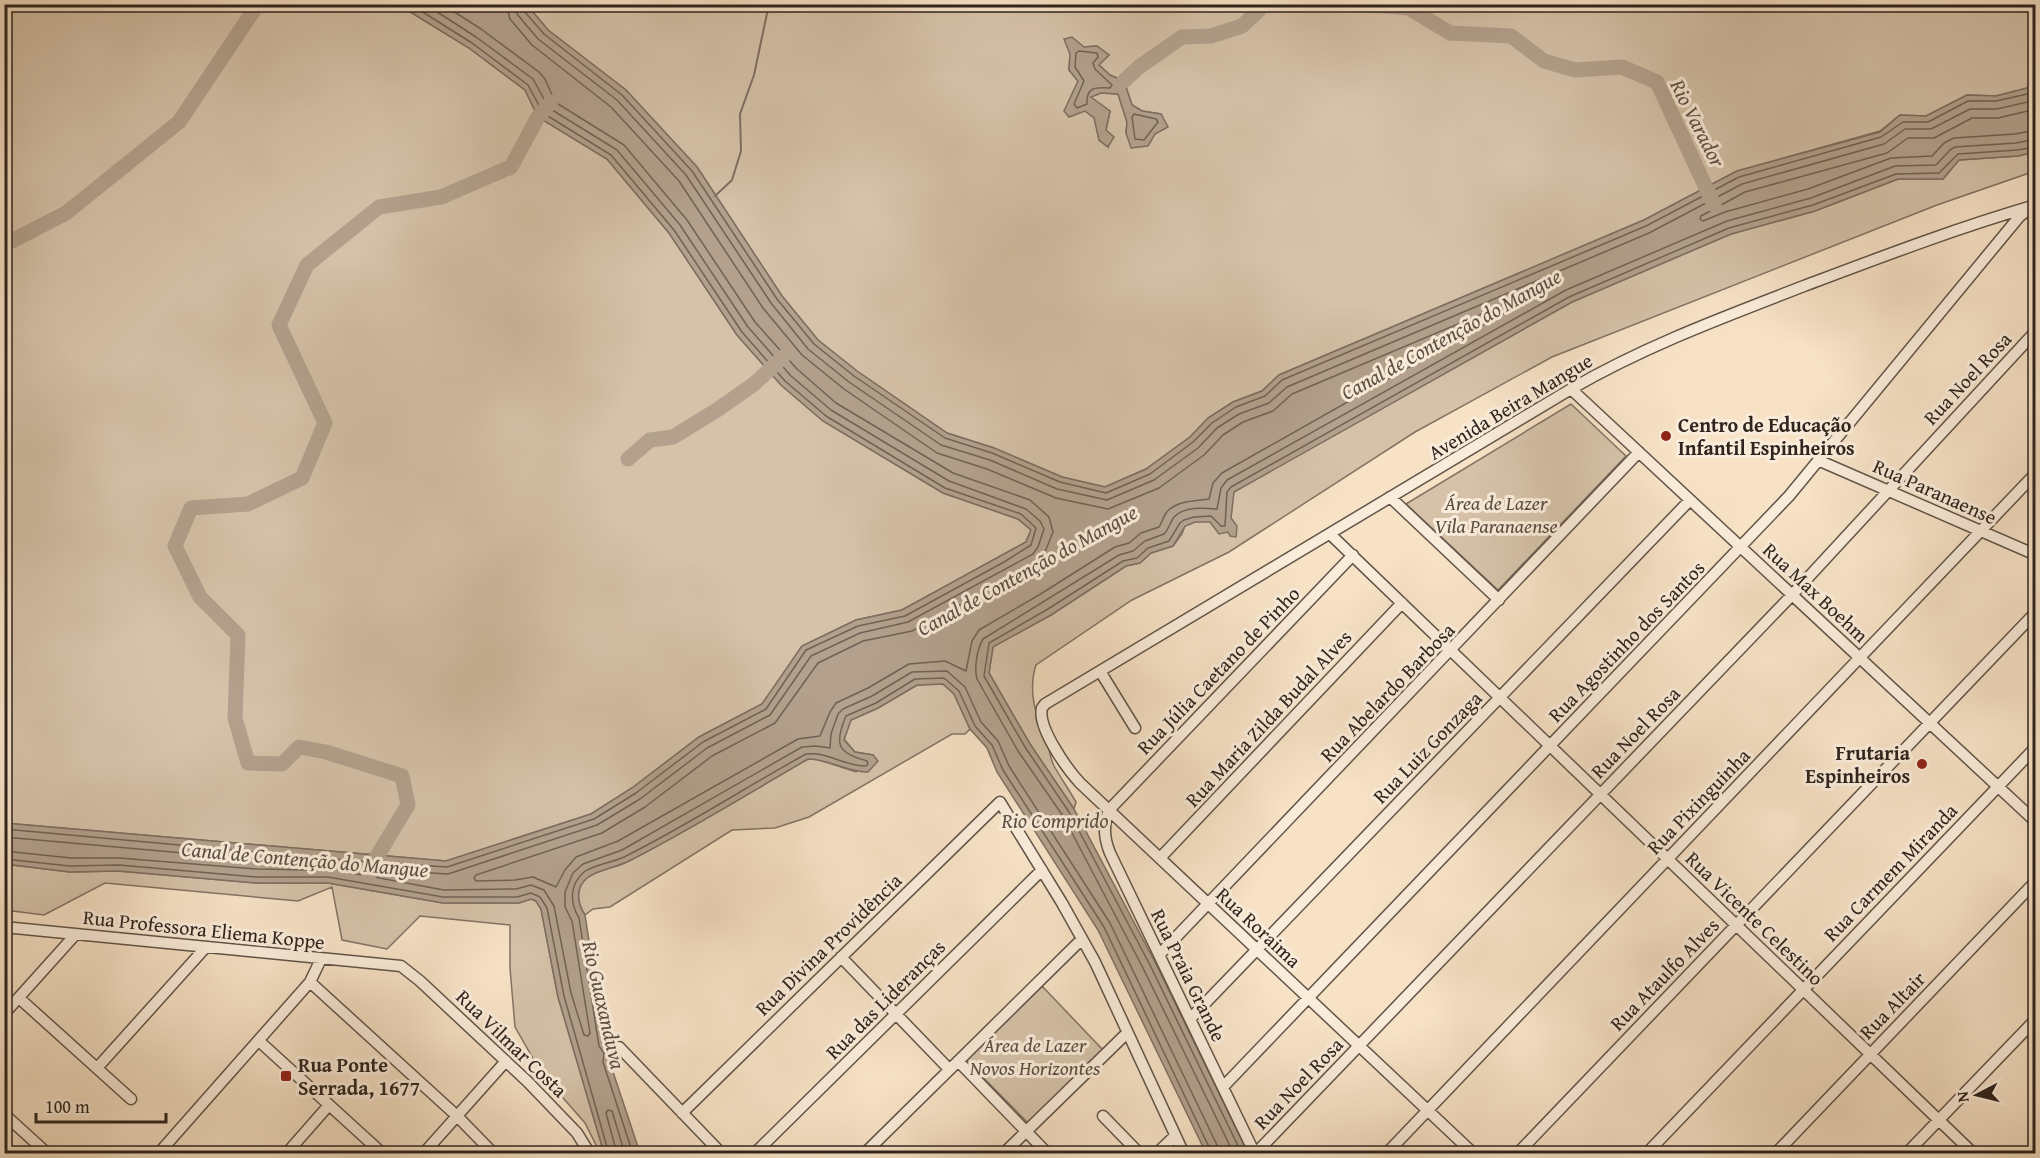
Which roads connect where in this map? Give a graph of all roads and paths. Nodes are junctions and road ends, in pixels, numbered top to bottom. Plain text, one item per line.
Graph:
1 (2036, 205) edge
2 (2036, 331) edge
3 (1571, 389) junction
4 (1639, 452) junction
5 (1820, 460) junction
6 (2036, 473) edge
7 (1888, 490) junction
8 (1390, 497) junction
9 (1690, 500) junction
10 (1980, 531) junction
11 (1330, 534) junction
12 (1741, 547) junction
13 (1353, 555) junction
14 (2036, 555) edge
15 (1792, 595) junction
16 (1499, 600) junction
17 (1402, 603) junction
18 (2036, 612) edge
19 (1451, 650) junction
20 (1859, 657) junction
21 (1100, 671) junction
22 (1500, 697) junction
23 (1041, 712) joint
24 (1929, 723) junction
25 (1135, 728) dead end
26 (1550, 746) junction
27 (2036, 747) edge
28 (1998, 787) junction
29 (1601, 794) junction
30 (1109, 810) junction
31 (2036, 822) edge
32 (1160, 858) junction
33 (1667, 859) junction
34 (1042, 870) junction
35 (2036, 881) edge
36 (1209, 904) junction
37 (1736, 925) junction
38 (4, 927) edge
39 (75, 935) junction
40 (1082, 939) junction
41 (206, 947) junction
42 (1257, 950) junction
43 (1160, 955) junction
44 (841, 957) junction
45 (321, 959) junction
46 (400, 966) joint
47 (310, 982) junction
48 (1802, 988) junction
49 (19, 998) junction
50 (1309, 998) junction
51 (4, 1014) edge
52 (896, 1014) junction
53 (1190, 1019) junction
54 (2036, 1019) edge
55 (1127, 1033) junction
56 (259, 1041) junction
57 (1359, 1046) junction
58 (619, 1047) dead end
59 (1870, 1054) junction
60 (507, 1061) junction
61 (958, 1061) junction
62 (97, 1068) junction
63 (949, 1069) junction
64 (1223, 1087) junction
65 (131, 1099) dead end
66 (329, 1105) junction
67 (1427, 1110) junction
68 (682, 1113) junction
69 (4, 1114) edge
70 (457, 1116) junction
71 (1103, 1116) dead end
72 (1939, 1120) junction
73 (1026, 1131) junction
74 (1175, 1136) junction
75 (48, 1154) edge
76 (158, 1154) edge
77 (285, 1154) edge
78 (383, 1154) edge
79 (423, 1154) edge
80 (494, 1154) edge
81 (590, 1154) edge
82 (722, 1154) edge
83 (754, 1154) edge
84 (864, 1154) edge
85 (1003, 1154) edge
86 (1048, 1154) edge
87 (1140, 1154) edge
88 (1156, 1154) edge
89 (1184, 1154) edge
90 (1255, 1154) edge
91 (1386, 1154) edge
92 (1474, 1154) edge
93 (1517, 1154) edge
94 (1646, 1154) edge
95 (1775, 1154) edge
96 (1906, 1154) edge
97 (1974, 1154) edge

1 - 3 street, Avenida Beira Mangue
1 - 5 street, Rua Agostinho dos Santos
2 - 7 street, Rua Noel Rosa
3 - 4 street, Rua Max Boehm
3 - 8 street, Avenida Beira Mangue
4 - 9 street, Rua Max Boehm
4 - 16 street, Rua Abelardo Barbosa
5 - 7 street, Rua Paranaense
5 - 12 street, Rua Agostinho dos Santos
6 - 10 street, Rua Pixinguinha
7 - 10 street, Rua Paranaense
7 - 15 street, Rua Noel Rosa
8 - 11 street, Avenida Beira Mangue
8 - 16 street
9 - 12 street, Rua Max Boehm
9 - 22 street, Rua Luiz Gonzaga
10 - 14 street, Rua Paranaense
10 - 20 street, Rua Pixinguinha
11 - 13 street, Rua Vicente Celestino
11 - 21 street, Avenida Beira Mangue
12 - 15 street, Rua Max Boehm
12 - 26 street, Rua Agostinho dos Santos
13 - 17 street, Rua Vicente Celestino
13 - 30 street, Rua Júlia Caetano de Pinho
15 - 20 street, Rua Max Boehm
15 - 29 street, Rua Noel Rosa
16 - 19 street, Rua Abelardo Barbosa
17 - 19 street, Rua Vicente Celestino
17 - 32 street, Rua Maria Zilda Budal Alves
18 - 24 street, Rua Ataulfo Alves
19 - 22 street, Rua Vicente Celestino
19 - 36 street, Rua Abelardo Barbosa
20 - 24 street, Rua Max Boehm
20 - 33 street, Rua Pixinguinha
21 - 23 street, Avenida Beira Mangue
21 - 25 street
22 - 26 street, Rua Vicente Celestino
22 - 42 street, Rua Luiz Gonzaga
23 - 30 street, Rua Roraima
24 - 28 street, Rua Max Boehm
24 - 37 street, Rua Ataulfo Alves
26 - 29 street, Rua Vicente Celestino
26 - 50 street, Rua Agostinho dos Santos
27 - 28 street, Rua Carmem Miranda
28 - 31 street, Rua Max Boehm
28 - 48 street, Rua Carmem Miranda
29 - 33 street, Rua Vicente Celestino
29 - 57 street, Rua Noel Rosa
30 - 32 street, Rua Roraima
30 - 43 street, Rua Praia Grande
32 - 36 street, Rua Roraima
33 - 37 street, Rua Vicente Celestino
33 - 67 street, Rua Pixinguinha
34 - 40 street
34 - 44 street, Rua Divina Providência
34 - 52 street, Rua das Lideranças
35 - 59 street, Rua Altair
36 - 42 street, Rua Roraima
36 - 43 street, Rua Abelardo Barbosa
37 - 48 street, Rua Vicente Celestino
37 - 93 street, Rua Ataulfo Alves
38 - 39 street, Rua Professora Eliema Koppe
39 - 41 street, Rua Professora Eliema Koppe
39 - 49 street
40 - 55 street
40 - 61 street
41 - 45 street, Rua Professora Eliema Koppe
41 - 62 street
42 - 50 street, Rua Roraima
42 - 53 street, Rua Luiz Gonzaga
43 - 53 street, Rua Praia Grande
44 - 52 street
44 - 68 street, Rua Divina Providência
45 - 46 street, Rua Professora Eliema Koppe
45 - 47 street
46 - 60 street, Rua Vilmar Costa
47 - 56 street
47 - 70 street
48 - 59 street, Rua Vicente Celestino
48 - 94 street, Rua Carmem Miranda
49 - 51 street
49 - 62 street
50 - 57 street, Rua Roraima
50 - 64 street, Rua Agostinho dos Santos
52 - 63 street
52 - 83 street, Rua das Lideranças
53 - 64 street, Rua Praia Grande
54 - 72 street
55 - 73 street
55 - 74 street
56 - 66 street
56 - 76 street
57 - 67 street, Rua Roraima
57 - 90 street, Rua Noel Rosa
58 - 68 street
59 - 72 street, Rua Vicente Celestino
59 - 95 street, Rua Altair
60 - 70 street
60 - 81 street, Rua Vilmar Costa
61 - 63 street
61 - 73 street
62 - 65 street
63 - 84 street
64 - 90 street, Rua Praia Grande
66 - 77 street
66 - 78 street
67 - 91 street, Rua Pixinguinha
67 - 92 street, Rua Roraima
68 - 82 street
69 - 75 street
70 - 79 street
70 - 80 street
71 - 87 street
72 - 96 street
72 - 97 street, Rua Vicente Celestino
73 - 85 street
73 - 86 street
74 - 88 street
74 - 89 street

